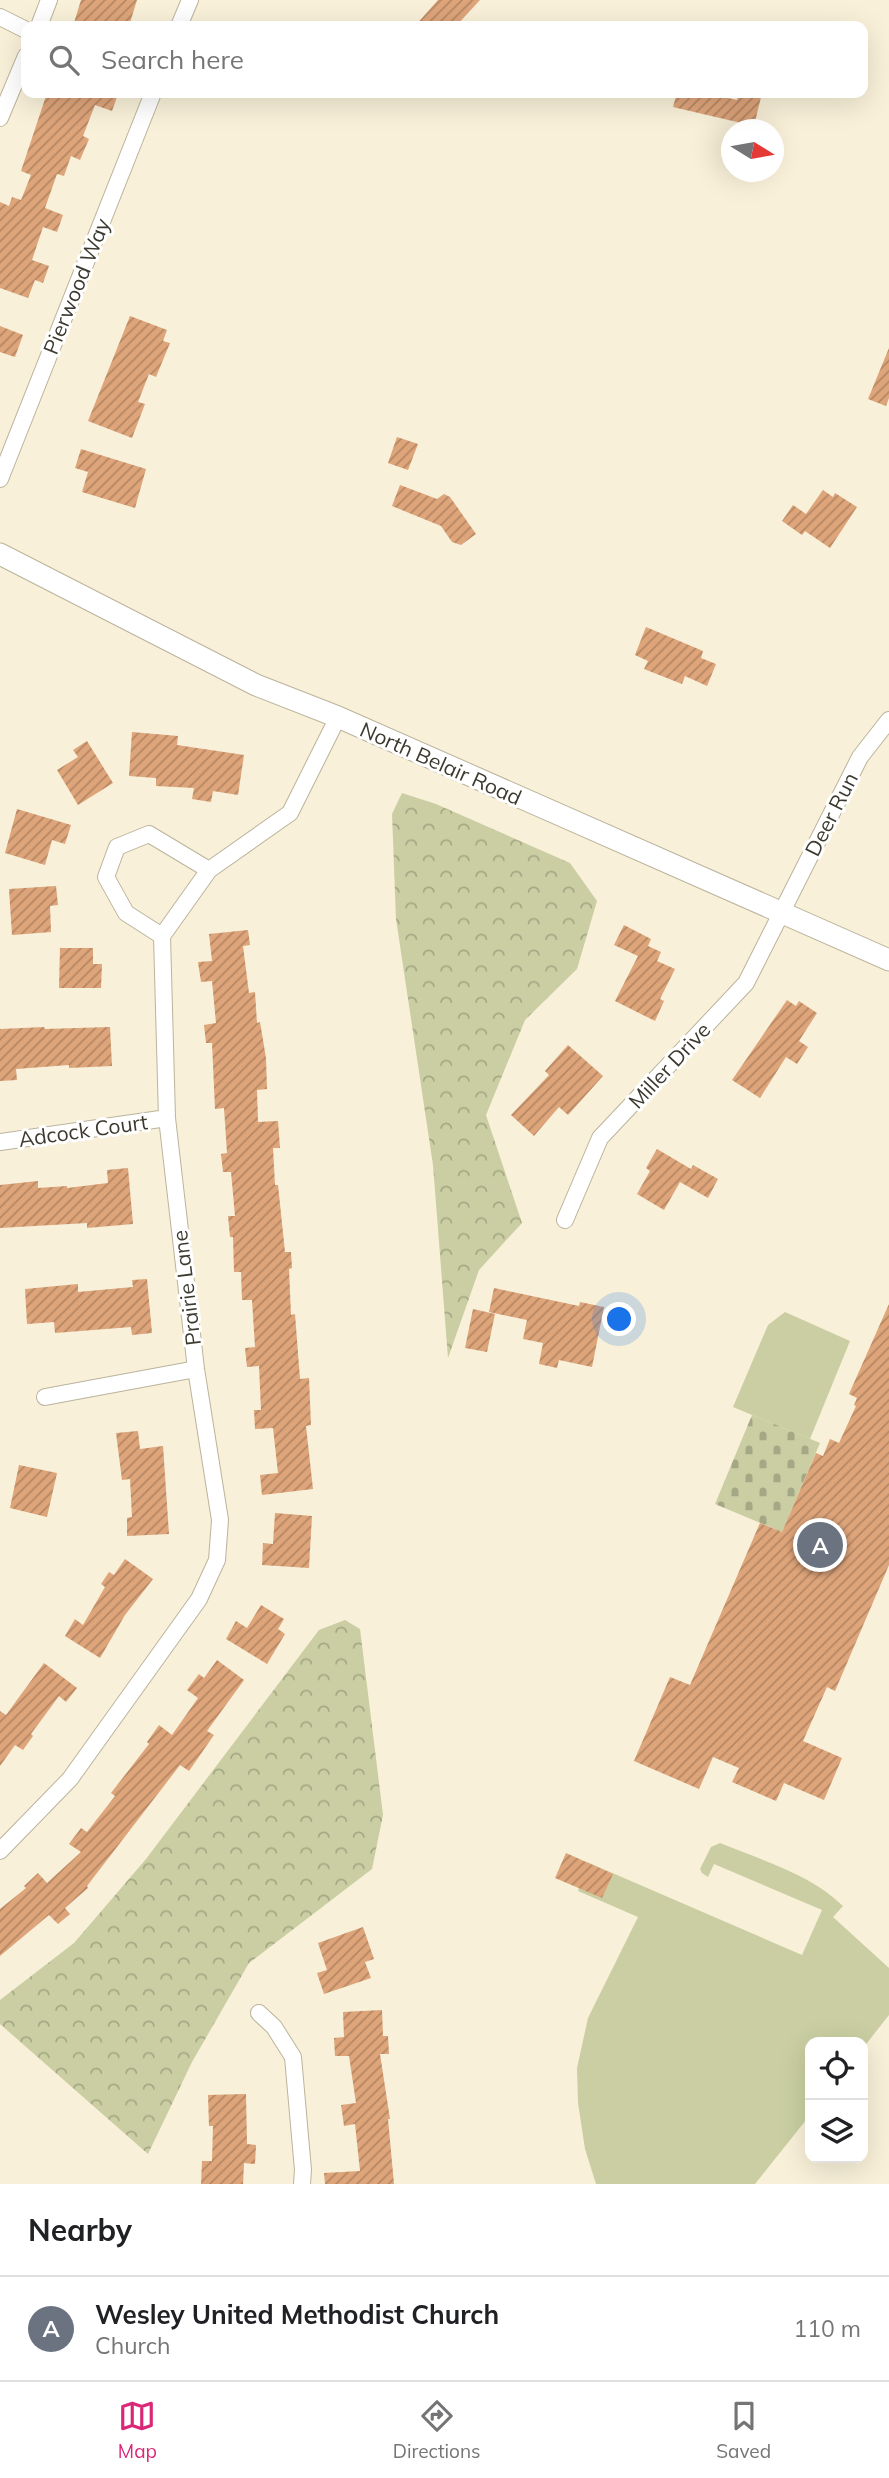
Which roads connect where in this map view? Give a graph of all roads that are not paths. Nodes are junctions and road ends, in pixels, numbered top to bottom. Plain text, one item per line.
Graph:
1 (49, 0) edge
2 (190, 0) edge
3 (0, 17) edge
4 (40, 21) edge
5 (181, 21) edge
6 (21, 28) edge
7 (21, 68) edge
8 (151, 98) edge
9 (0, 118) edge
10 (0, 479) edge
11 (0, 554) edge
12 (338, 718) junction
13 (889, 720) edge
14 (209, 870) junction
15 (781, 914) junction
16 (162, 936) junction
17 (889, 960) edge
18 (167, 1118) junction
19 (0, 1142) edge
20 (565, 1220) dead end
21 (196, 1369) junction
22 (45, 1397) dead end
23 (0, 1852) edge
24 (259, 2013) dead end
25 (302, 2184) edge

1 - 4 street
2 - 5 street
3 - 6 street
7 - 9 street
8 - 10 street, Pierwood Way
11 - 12 street, North Belair Road
12 - 14 street
12 - 15 street, North Belair Road
13 - 15 street, Deer Run
14 - 16 street
14 - 16 street
15 - 17 street, North Belair Road
15 - 20 street, Miller Drive
16 - 18 street, Prairie Lane
18 - 19 street, Adcock Court
18 - 21 street, Prairie Lane
21 - 22 street
21 - 23 street, Prairie Lane
24 - 25 street

